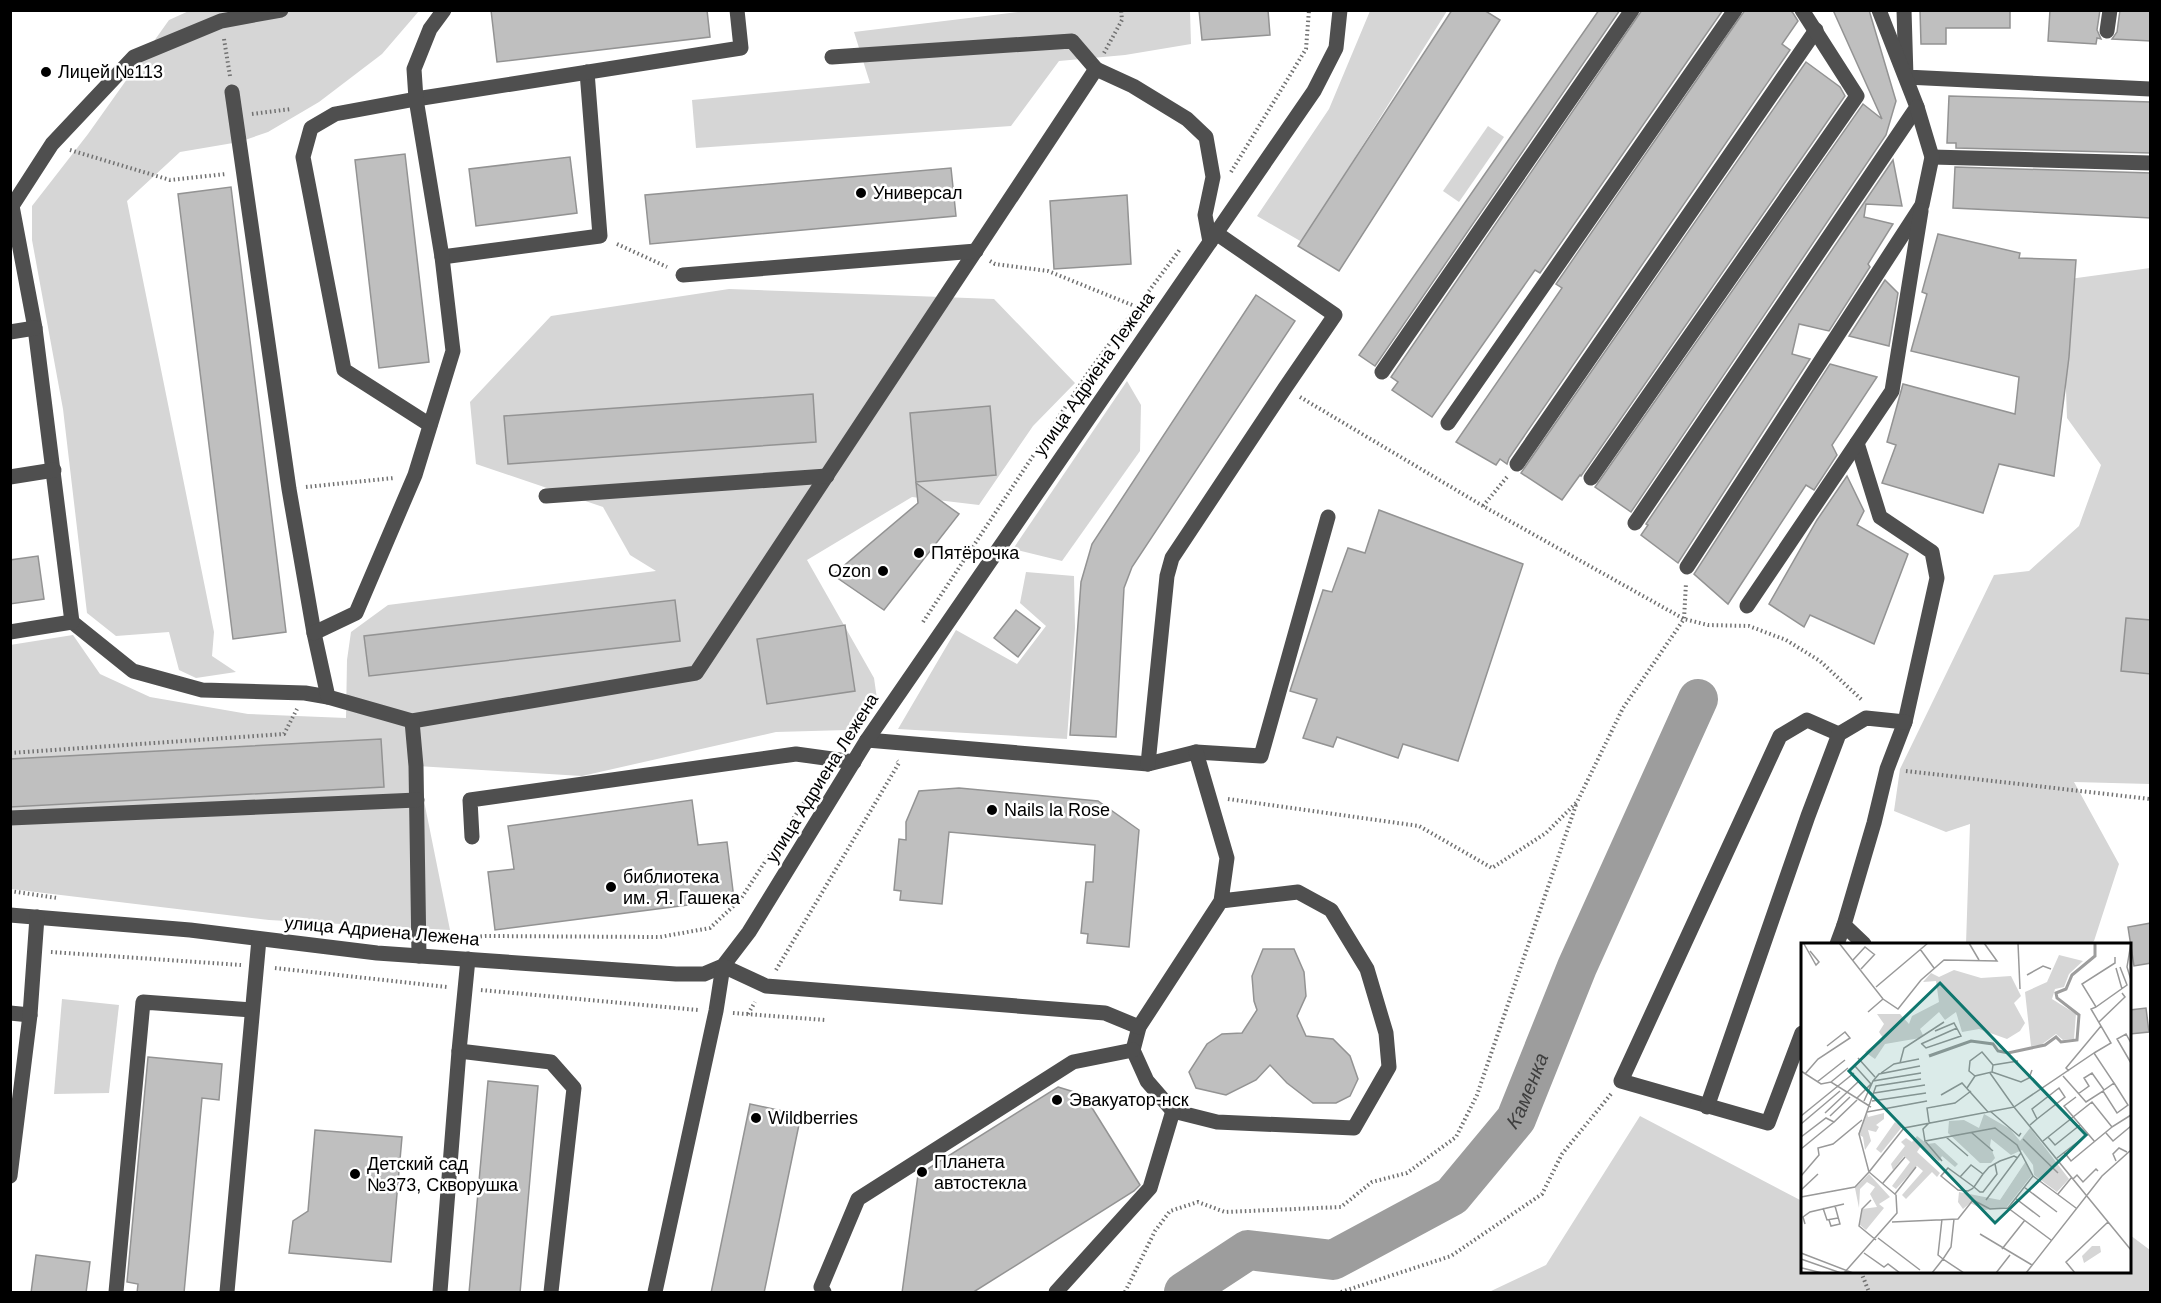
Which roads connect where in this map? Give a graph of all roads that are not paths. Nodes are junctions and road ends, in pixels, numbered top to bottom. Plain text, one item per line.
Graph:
1 (281, 10) edge
2 (444, 10) edge
3 (737, 10) edge
4 (1340, 10) edge
5 (1632, 10) edge
6 (1735, 10) edge
7 (1802, 10) edge
8 (1879, 10) edge
9 (1904, 10) edge
10 (2110, 10) edge
11 (1816, 30) junction
12 (2107, 31) dead end
13 (832, 57) dead end
14 (1096, 69) junction
15 (587, 72) junction
16 (1906, 77) junction
17 (2151, 89) edge
18 (232, 92) road end
19 (416, 99) junction
20 (1917, 107) junction
21 (1932, 157) junction
22 (2151, 163) edge
23 (1922, 205) junction
24 (11, 206) edge
25 (1213, 237) junction
26 (976, 251) junction
27 (442, 257) junction
28 (683, 274) road end
29 (35, 328) junction
30 (10, 332) edge
31 (1382, 372) dead end
32 (1448, 423) dead end
33 (430, 425) junction
34 (1857, 443) junction
35 (1517, 464) road end
36 (54, 470) junction
37 (827, 476) junction
38 (10, 477) edge
39 (1591, 478) dead end
40 (546, 496) dead end
41 (1328, 517) dead end
42 (1635, 523) dead end
43 (1687, 567) road end
44 (1747, 606) dead end
45 (72, 622) junction
46 (10, 632) edge
47 (314, 633) junction
48 (328, 697) junction
49 (412, 721) junction
50 (1905, 722) junction
51 (1839, 734) junction
52 (867, 740) junction
53 (1196, 752) junction
54 (854, 762) junction
55 (1148, 764) junction
56 (417, 800) junction
57 (10, 818) edge
58 (472, 837) dead end
59 (1221, 901) junction
60 (10, 915) edge
61 (37, 917) junction
62 (1844, 925) junction
63 (259, 939) junction
64 (1838, 943) edge
65 (1862, 943) edge
66 (419, 956) junction
67 (468, 959) junction
68 (723, 966) junction
69 (252, 1010) junction
70 (10, 1013) edge
71 (30, 1015) junction
72 (1139, 1027) junction
73 (1801, 1038) edge
74 (1133, 1050) junction
75 (459, 1051) junction
76 (1707, 1107) junction
77 (1173, 1111) junction
78 (10, 1176) edge
79 (116, 1293) edge
80 (227, 1293) edge
81 (440, 1293) edge
82 (551, 1293) edge
83 (656, 1293) edge
84 (824, 1293) edge
85 (1056, 1293) edge

1 - 24 street
2 - 19 street
3 - 15 street
4 - 25 street, улица Адриена Лежена
5 - 31 street
6 - 32 street
7 - 11 street
8 - 16 street
9 - 16 street
10 - 12 street
11 - 35 street
11 - 39 street
13 - 14 street
14 - 25 street
14 - 26 street
15 - 19 street
15 - 27 street
16 - 17 street
16 - 20 street
18 - 47 street
19 - 27 street
19 - 33 street
20 - 21 street
20 - 42 street
21 - 22 street
21 - 23 street
23 - 34 street
23 - 43 street
24 - 29 street
25 - 52 street, улица Адриена Лежена
25 - 55 street
26 - 28 street
26 - 37 street
27 - 33 street
29 - 30 street
29 - 36 street
33 - 47 street
34 - 44 street
34 - 50 street
36 - 38 street
36 - 45 street
37 - 40 street
37 - 49 street
41 - 53 street
45 - 46 street
45 - 48 street
47 - 48 street
48 - 49 street
49 - 56 street
50 - 51 street
50 - 62 street
51 - 76 street
51 - 76 street
52 - 54 street, улица Адриена Лежена
52 - 55 street
53 - 55 street
53 - 59 street
54 - 58 street
54 - 68 street, улица Адриена Лежена
56 - 57 street
56 - 66 street
59 - 72 street
59 - 77 street
60 - 61 street, улица Адриена Лежена
61 - 63 street, улица Адриена Лежена
61 - 71 street
62 - 64 street
62 - 65 street
63 - 66 street, улица Адриена Лежена
63 - 69 street
66 - 67 street, улица Адриена Лежена
67 - 68 street, улица Адриена Лежена
67 - 75 street
68 - 72 street
68 - 83 street
69 - 79 street
69 - 80 street
70 - 71 street
71 - 78 street
72 - 74 street
73 - 76 street
74 - 77 street
74 - 84 street
75 - 81 street
75 - 82 street
77 - 85 street

